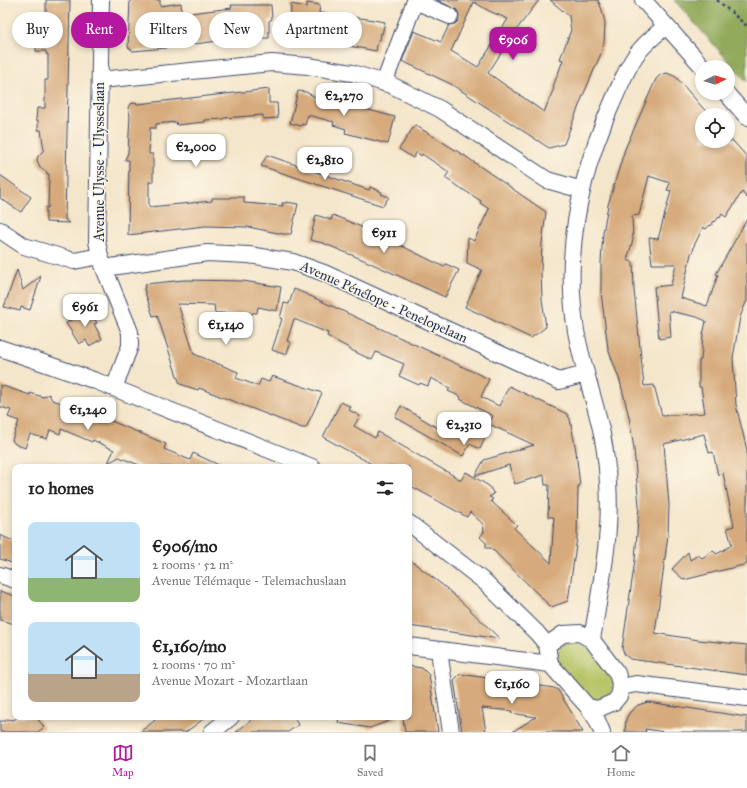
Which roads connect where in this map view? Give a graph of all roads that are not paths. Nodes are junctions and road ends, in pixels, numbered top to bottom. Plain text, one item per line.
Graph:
1 (102, 0) edge
2 (404, 0) edge
3 (643, 0) edge
4 (450, 16) dead end
5 (666, 26) junction
6 (697, 60) edge
7 (100, 80) junction
8 (380, 82) junction
9 (732, 100) edge
10 (747, 117) edge
11 (582, 190) junction
12 (0, 230) edge
13 (102, 262) junction
14 (0, 348) edge
15 (586, 374) junction
16 (114, 388) junction
17 (304, 464) edge
18 (412, 525) edge
19 (0, 575) edge
20 (12, 579) edge
21 (592, 640) junction
22 (547, 645) junction
23 (412, 646) edge
24 (439, 650) junction
25 (550, 664) junction
26 (621, 687) junction
27 (747, 698) edge
28 (588, 706) junction
29 (608, 706) junction
30 (227, 720) edge
31 (212, 732) edge
32 (451, 732) edge
33 (602, 732) edge
34 (612, 732) edge

1 - 7 street, Avenue Ulysse - Ulysseslaan
2 - 8 street
3 - 5 street
4 - 8 street
5 - 6 street
5 - 11 street
7 - 8 street
7 - 13 street, Avenue Ulysse - Ulysseslaan
8 - 11 street
9 - 10 street
11 - 15 street
12 - 13 street, Avenue Pénélope - Penelopelaan
13 - 15 street, Avenue Pénélope - Penelopelaan
13 - 16 street, Avenue Ulysse - Ulysseslaan
14 - 16 street
15 - 21 street
16 - 17 street
18 - 22 street
19 - 20 street
21 - 22 street
21 - 26 street
22 - 25 street
23 - 24 street
24 - 25 street
24 - 32 street
25 - 28 street
26 - 27 street
26 - 29 street
28 - 29 street
28 - 33 street
29 - 34 street
30 - 31 street

